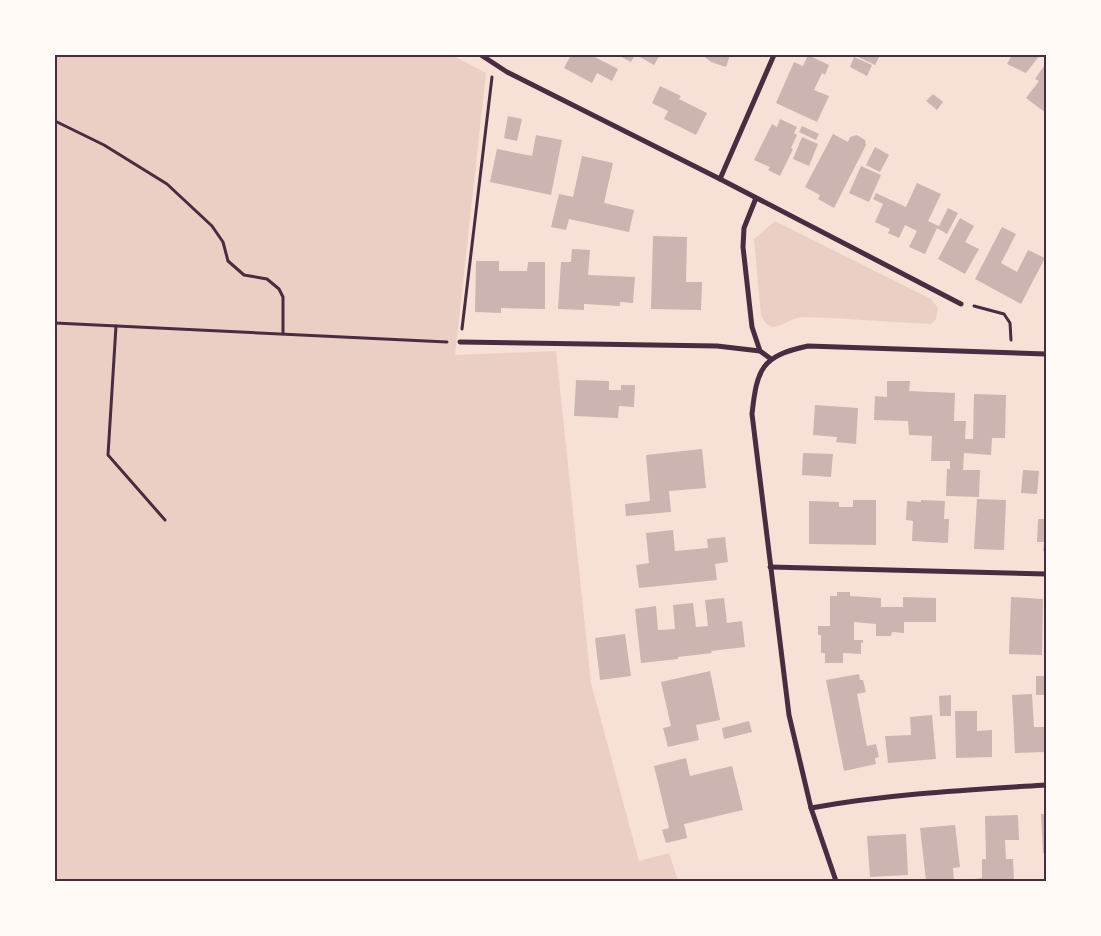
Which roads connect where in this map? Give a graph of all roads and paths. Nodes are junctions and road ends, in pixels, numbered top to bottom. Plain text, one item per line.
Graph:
1 (480, 55) edge
2 (493, 55) edge
3 (774, 55) edge
4 (494, 62) junction
5 (55, 121) edge
6 (720, 179) junction
7 (756, 198) junction
8 (961, 304) joint
9 (55, 323) edge
10 (116, 326) junction
11 (283, 333) junction
12 (460, 342) junction
13 (760, 352) junction
14 (1012, 353) junction
15 (1046, 354) edge
16 (770, 359) junction
17 (165, 520) dead end
18 (770, 567) junction
19 (1046, 574) edge
20 (1046, 785) edge
21 (811, 808) junction
22 (836, 881) edge

1 - 4 street
2 - 4 street
3 - 6 street
4 - 6 street
4 - 12 path
5 - 11 path
6 - 7 street
7 - 8 street
7 - 13 street
8 - 14 path
9 - 10 path
10 - 11 path
10 - 17 path
11 - 12 path
12 - 13 street
13 - 16 street
14 - 15 street
14 - 16 street
16 - 18 street
18 - 19 street
18 - 21 street
20 - 21 street
21 - 22 street

